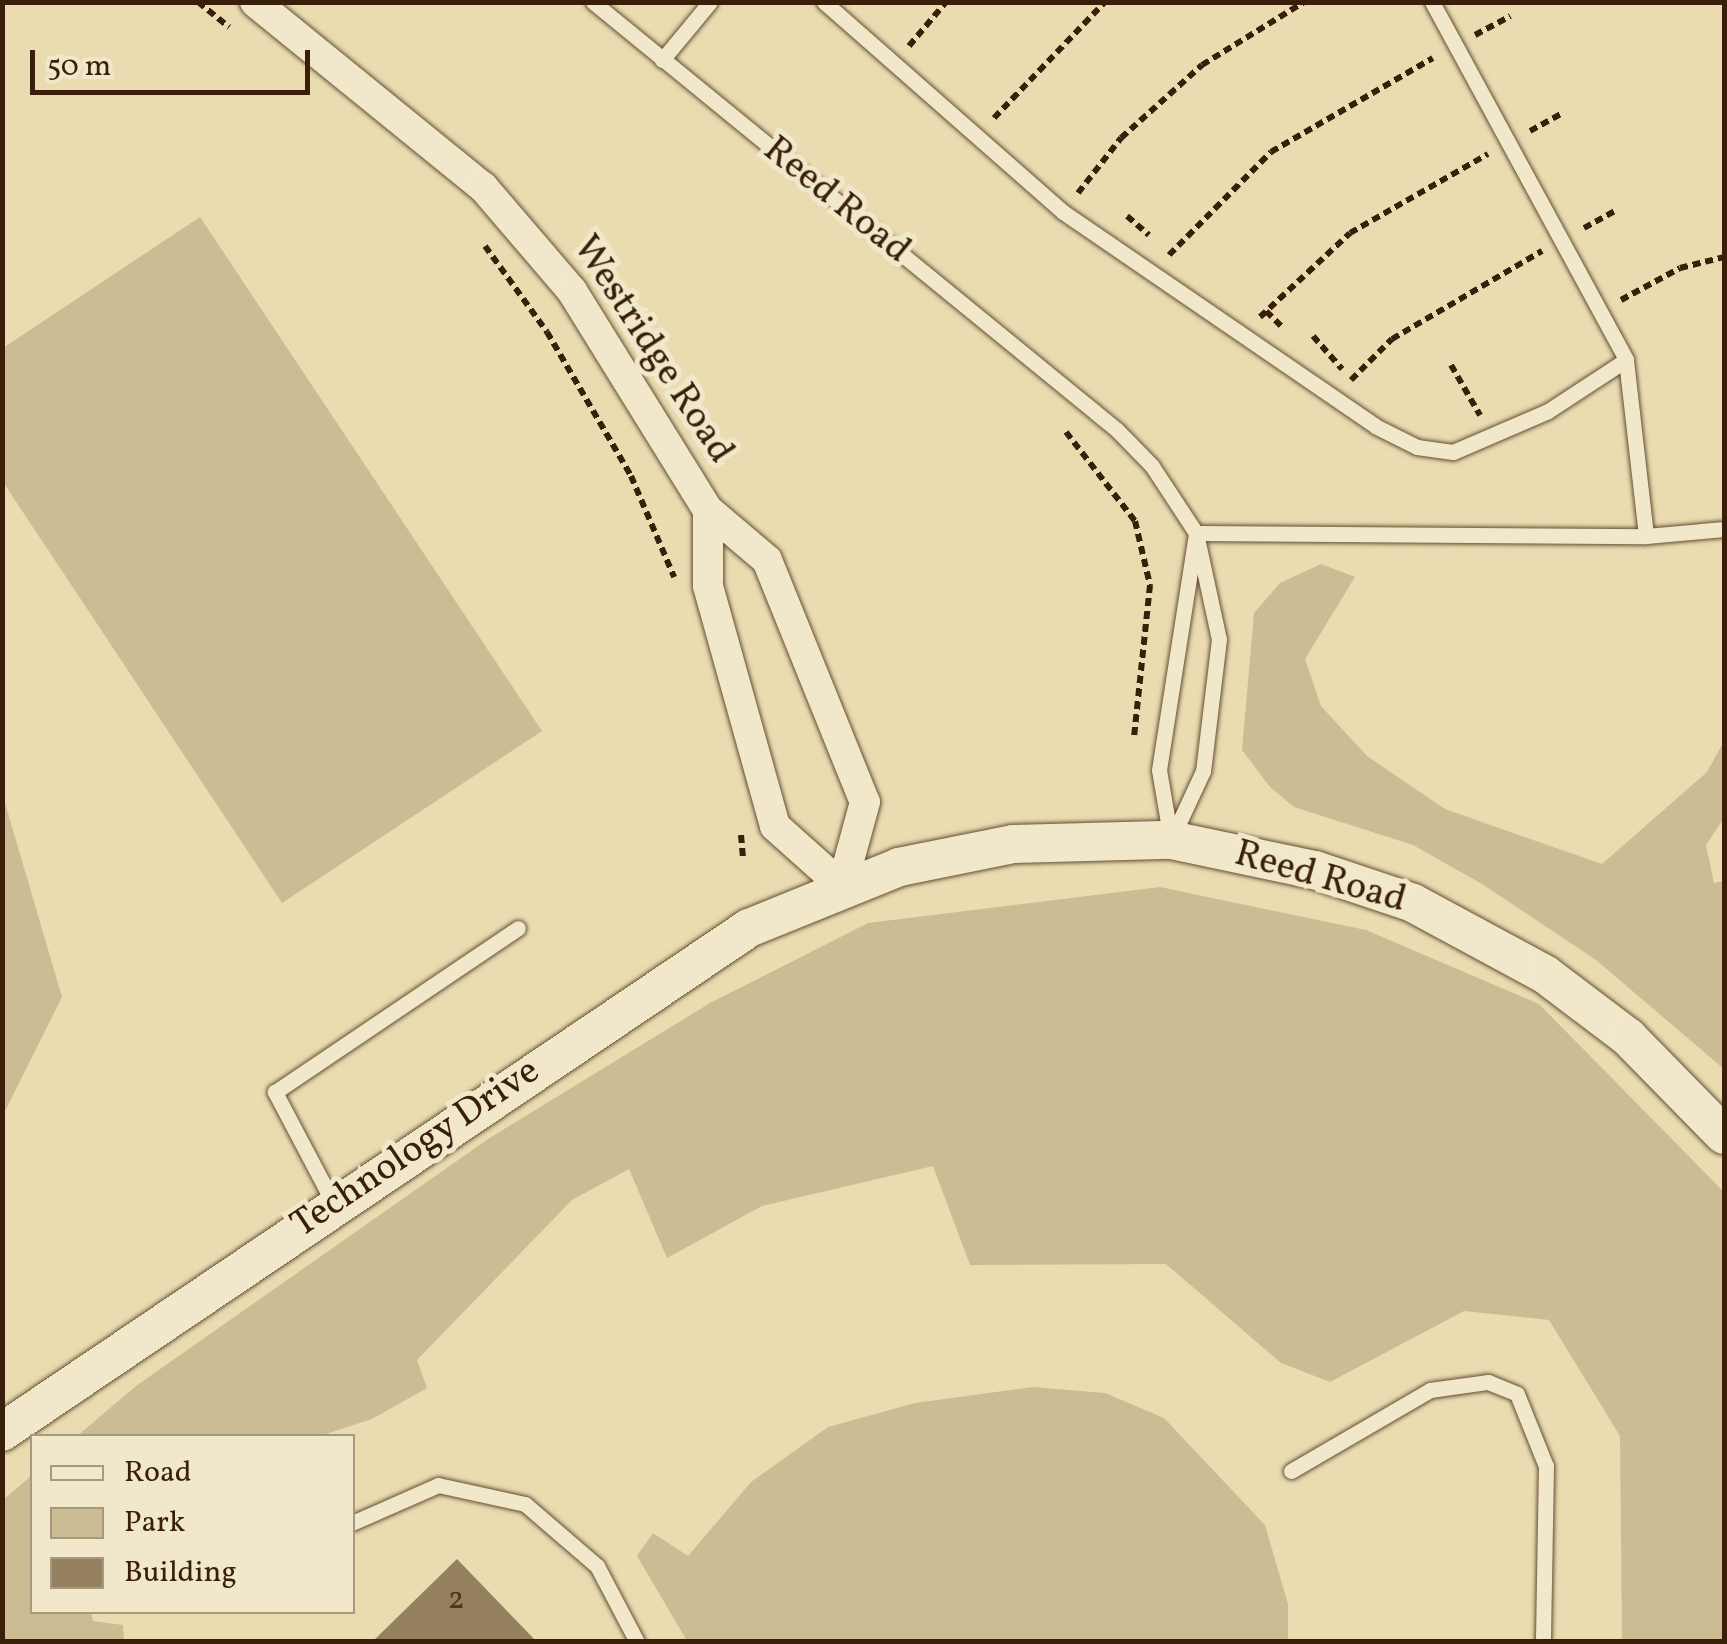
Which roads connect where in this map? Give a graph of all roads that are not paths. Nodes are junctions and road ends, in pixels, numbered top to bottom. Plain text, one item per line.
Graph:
1 (254, 2) edge
2 (593, 2) edge
3 (710, 2) edge
4 (824, 2) edge
5 (1432, 2) edge
6 (662, 60) junction
7 (1626, 360) junction
8 (708, 510) junction
9 (1724, 529) edge
10 (1196, 534) junction
11 (1646, 536) junction
12 (1170, 840) junction
13 (842, 886) junction
14 (518, 928) dead end
15 (1724, 1134) edge
16 (334, 1204) junction
17 (2, 1432) edge
18 (1291, 1471) dead end
19 (355, 1523) edge
20 (637, 1642) edge
21 (1543, 1642) edge

1 - 8 street, Westridge Road
2 - 6 lane, Reed Road
3 - 6 lane
4 - 7 lane
5 - 7 lane
6 - 10 lane, Reed Road
7 - 11 lane
8 - 13 street, Westridge Road
8 - 13 street, Westridge Road
9 - 11 lane
10 - 11 lane
10 - 12 lane
10 - 12 lane
12 - 13 street, Reed Road
12 - 15 street, Reed Road
13 - 16 street, Technology Drive
14 - 16 lane
16 - 17 street, Technology Drive
18 - 21 lane
19 - 20 lane

